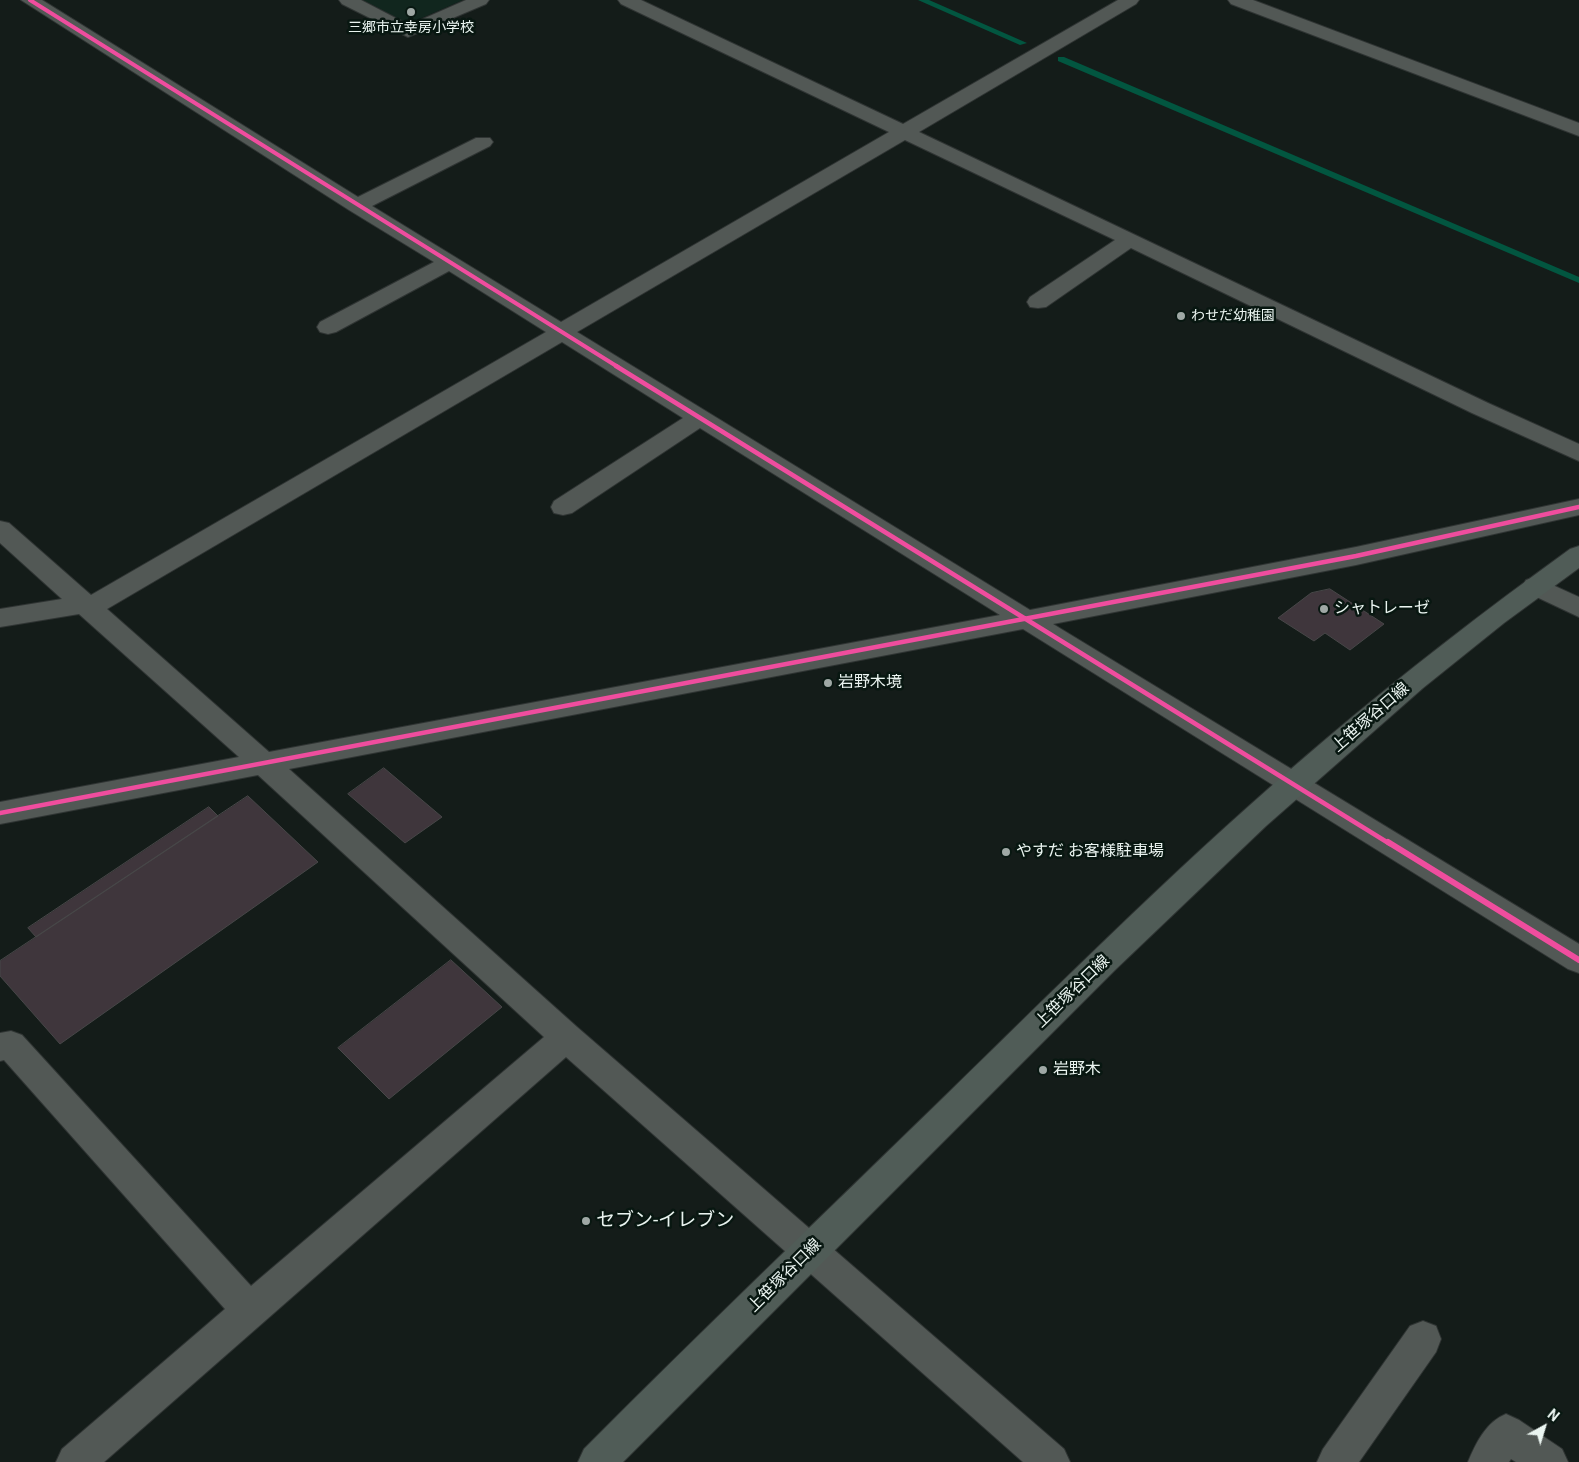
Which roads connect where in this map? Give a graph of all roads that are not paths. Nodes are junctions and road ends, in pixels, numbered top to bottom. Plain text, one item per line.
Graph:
1 (30, 0) edge
2 (348, 0) edge
3 (480, 0) edge
4 (627, 0) edge
5 (1130, 0) edge
6 (1237, 0) edge
7 (1579, 130) edge
8 (904, 132) junction
9 (483, 142) dead end
10 (356, 206) junction
11 (1129, 240) junction
12 (448, 263) junction
13 (1038, 302) dead end
14 (328, 327) dead end
15 (561, 334) junction
16 (700, 417) junction
17 (1579, 453) edge
18 (563, 507) dead end
19 (1579, 507) edge
20 (0, 529) edge
21 (1579, 556) edge
22 (1535, 586) junction
23 (87, 606) junction
24 (1579, 608) edge
25 (0, 618) edge
26 (1029, 619) junction
27 (262, 764) junction
28 (1295, 784) junction
29 (0, 813) edge
30 (1579, 960) edge
31 (566, 1037) junction
32 (0, 1047) edge
33 (810, 1252) junction
34 (249, 1310) junction
35 (1423, 1339) dead end
36 (75, 1462) edge
37 (598, 1462) edge
38 (1051, 1462) edge
39 (1336, 1462) edge
40 (1487, 1462) edge
41 (1549, 1462) edge

1 - 10 street
2 - 3 street
4 - 8 street
5 - 8 street
6 - 7 street
8 - 11 street
8 - 15 street
9 - 10 street
10 - 12 street
11 - 13 street
11 - 17 street
12 - 14 street
12 - 15 street
15 - 16 street
15 - 23 street
16 - 18 street
16 - 26 street
19 - 26 street
20 - 23 street
21 - 22 main road, 上笹塚谷口線
22 - 24 street
22 - 28 main road, 上笹塚谷口線
23 - 25 street
23 - 27 street
26 - 27 street
26 - 28 street
27 - 29 street
27 - 31 street
28 - 30 street
28 - 33 main road, 上笹塚谷口線
31 - 33 street
31 - 34 street
32 - 34 street
33 - 37 main road, 上笹塚谷口線
33 - 38 street
34 - 36 street
35 - 39 street
40 - 41 street

